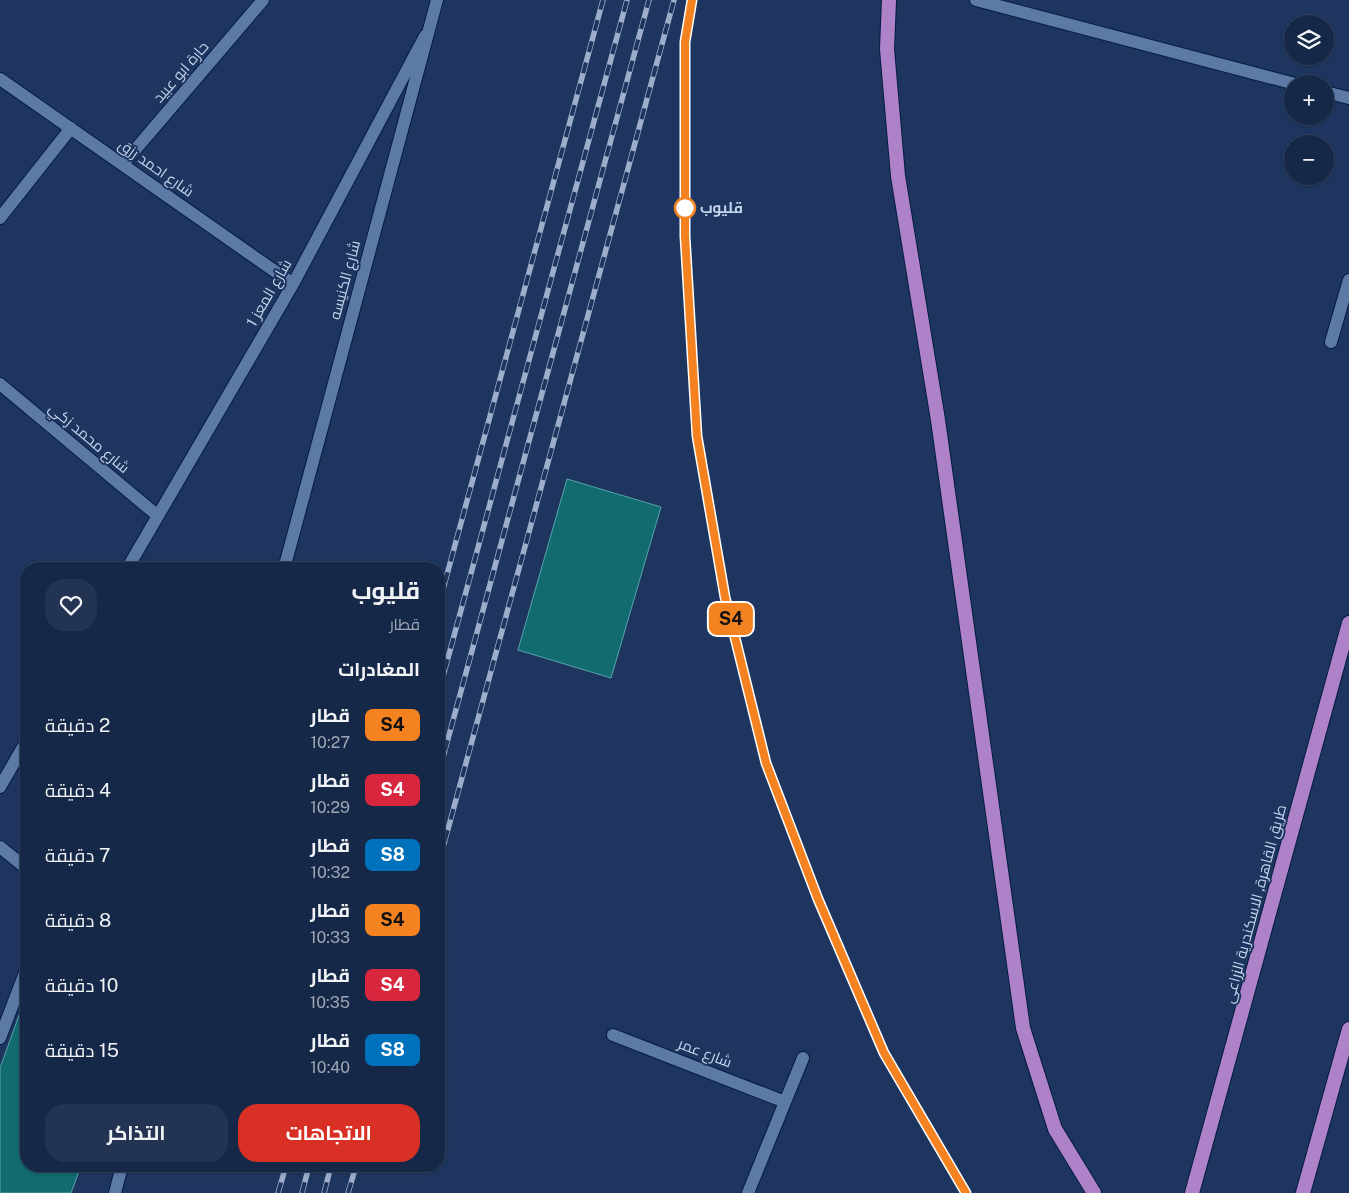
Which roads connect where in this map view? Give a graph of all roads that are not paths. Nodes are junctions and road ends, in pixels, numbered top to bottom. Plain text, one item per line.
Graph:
1 (263, 0) edge
2 (437, 0) edge
3 (889, 0) edge
4 (976, 0) edge
5 (429, 27) junction
6 (0, 78) edge
7 (1284, 81) edge
8 (1334, 94) edge
9 (1349, 98) edge
10 (71, 128) junction
11 (123, 164) junction
12 (0, 218) edge
13 (1349, 280) edge
14 (293, 284) junction
15 (1331, 342) dead end
16 (0, 384) edge
17 (158, 516) junction
18 (131, 562) edge
19 (286, 562) edge
20 (1349, 623) edge
21 (20, 752) edge
22 (0, 787) edge
23 (0, 847) edge
24 (20, 863) edge
25 (20, 986) edge
26 (1349, 1029) edge
27 (613, 1035) dead end
28 (0, 1038) edge
29 (803, 1058) dead end
30 (785, 1102) junction
31 (120, 1172) edge
32 (115, 1193) edge
33 (748, 1193) edge
34 (1094, 1193) edge
35 (1192, 1193) edge
36 (1303, 1193) edge

1 - 11 street, حارة ابو عبيد
2 - 5 street, شارع الكنيسه
3 - 34 highway
4 - 7 street
5 - 14 street, شارع المعز 1
5 - 19 street, شارع الكنيسه
6 - 10 street, شارع احمد رزق
8 - 9 street
10 - 11 street, شارع احمد رزق
10 - 12 street
11 - 14 street, شارع احمد رزق
13 - 15 street
14 - 17 street, شارع المعز 1
16 - 17 street, شارع محمد زكي
17 - 18 street, شارع المعز 1
20 - 35 highway, طريق القاهرة, الاسكندرية الزراعى
21 - 22 street
23 - 24 street
25 - 28 street
26 - 36 highway
27 - 30 street, شارع عمر
29 - 30 street
30 - 33 street
31 - 32 street

